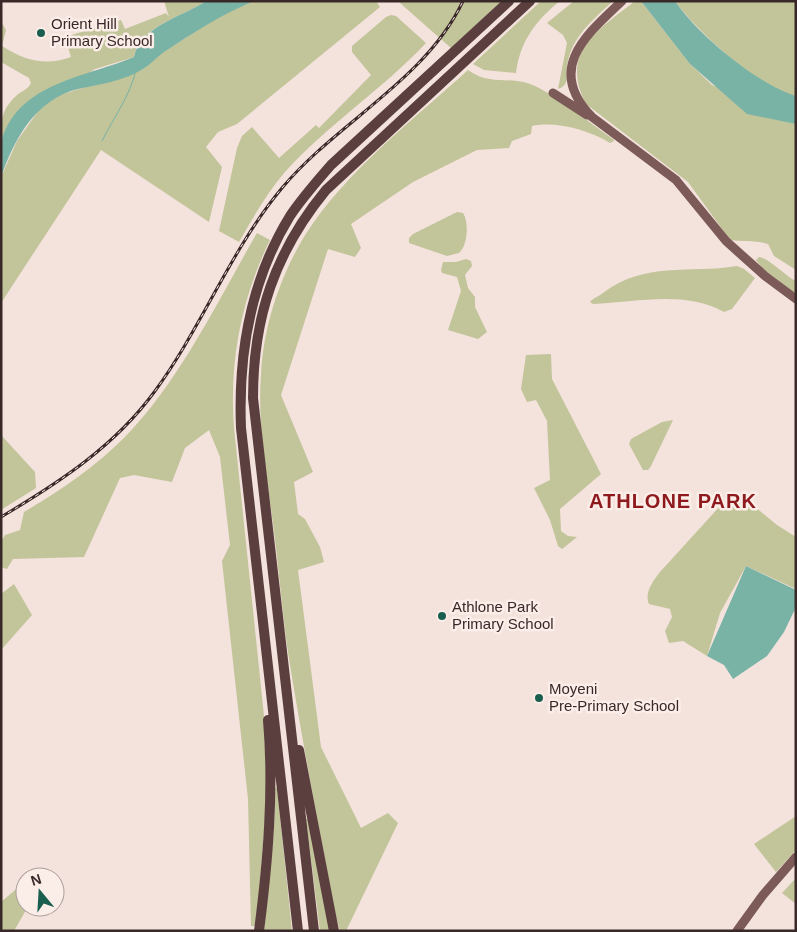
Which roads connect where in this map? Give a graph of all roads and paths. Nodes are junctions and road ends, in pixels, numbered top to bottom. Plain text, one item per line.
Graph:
1 (509, 1) edge
2 (530, 1) edge
3 (622, 1) edge
4 (554, 93) dead end
5 (592, 117) junction
6 (796, 299) edge
7 (268, 663) junction
8 (285, 678) junction
9 (796, 857) edge
10 (259, 931) edge
11 (298, 931) edge
12 (314, 931) edge
13 (334, 931) edge
14 (737, 931) edge

1 - 7 highway
2 - 8 highway
3 - 5 main road
4 - 5 main road
5 - 6 main road
7 - 10 highway
7 - 11 highway
8 - 12 highway
8 - 13 highway
9 - 14 main road

